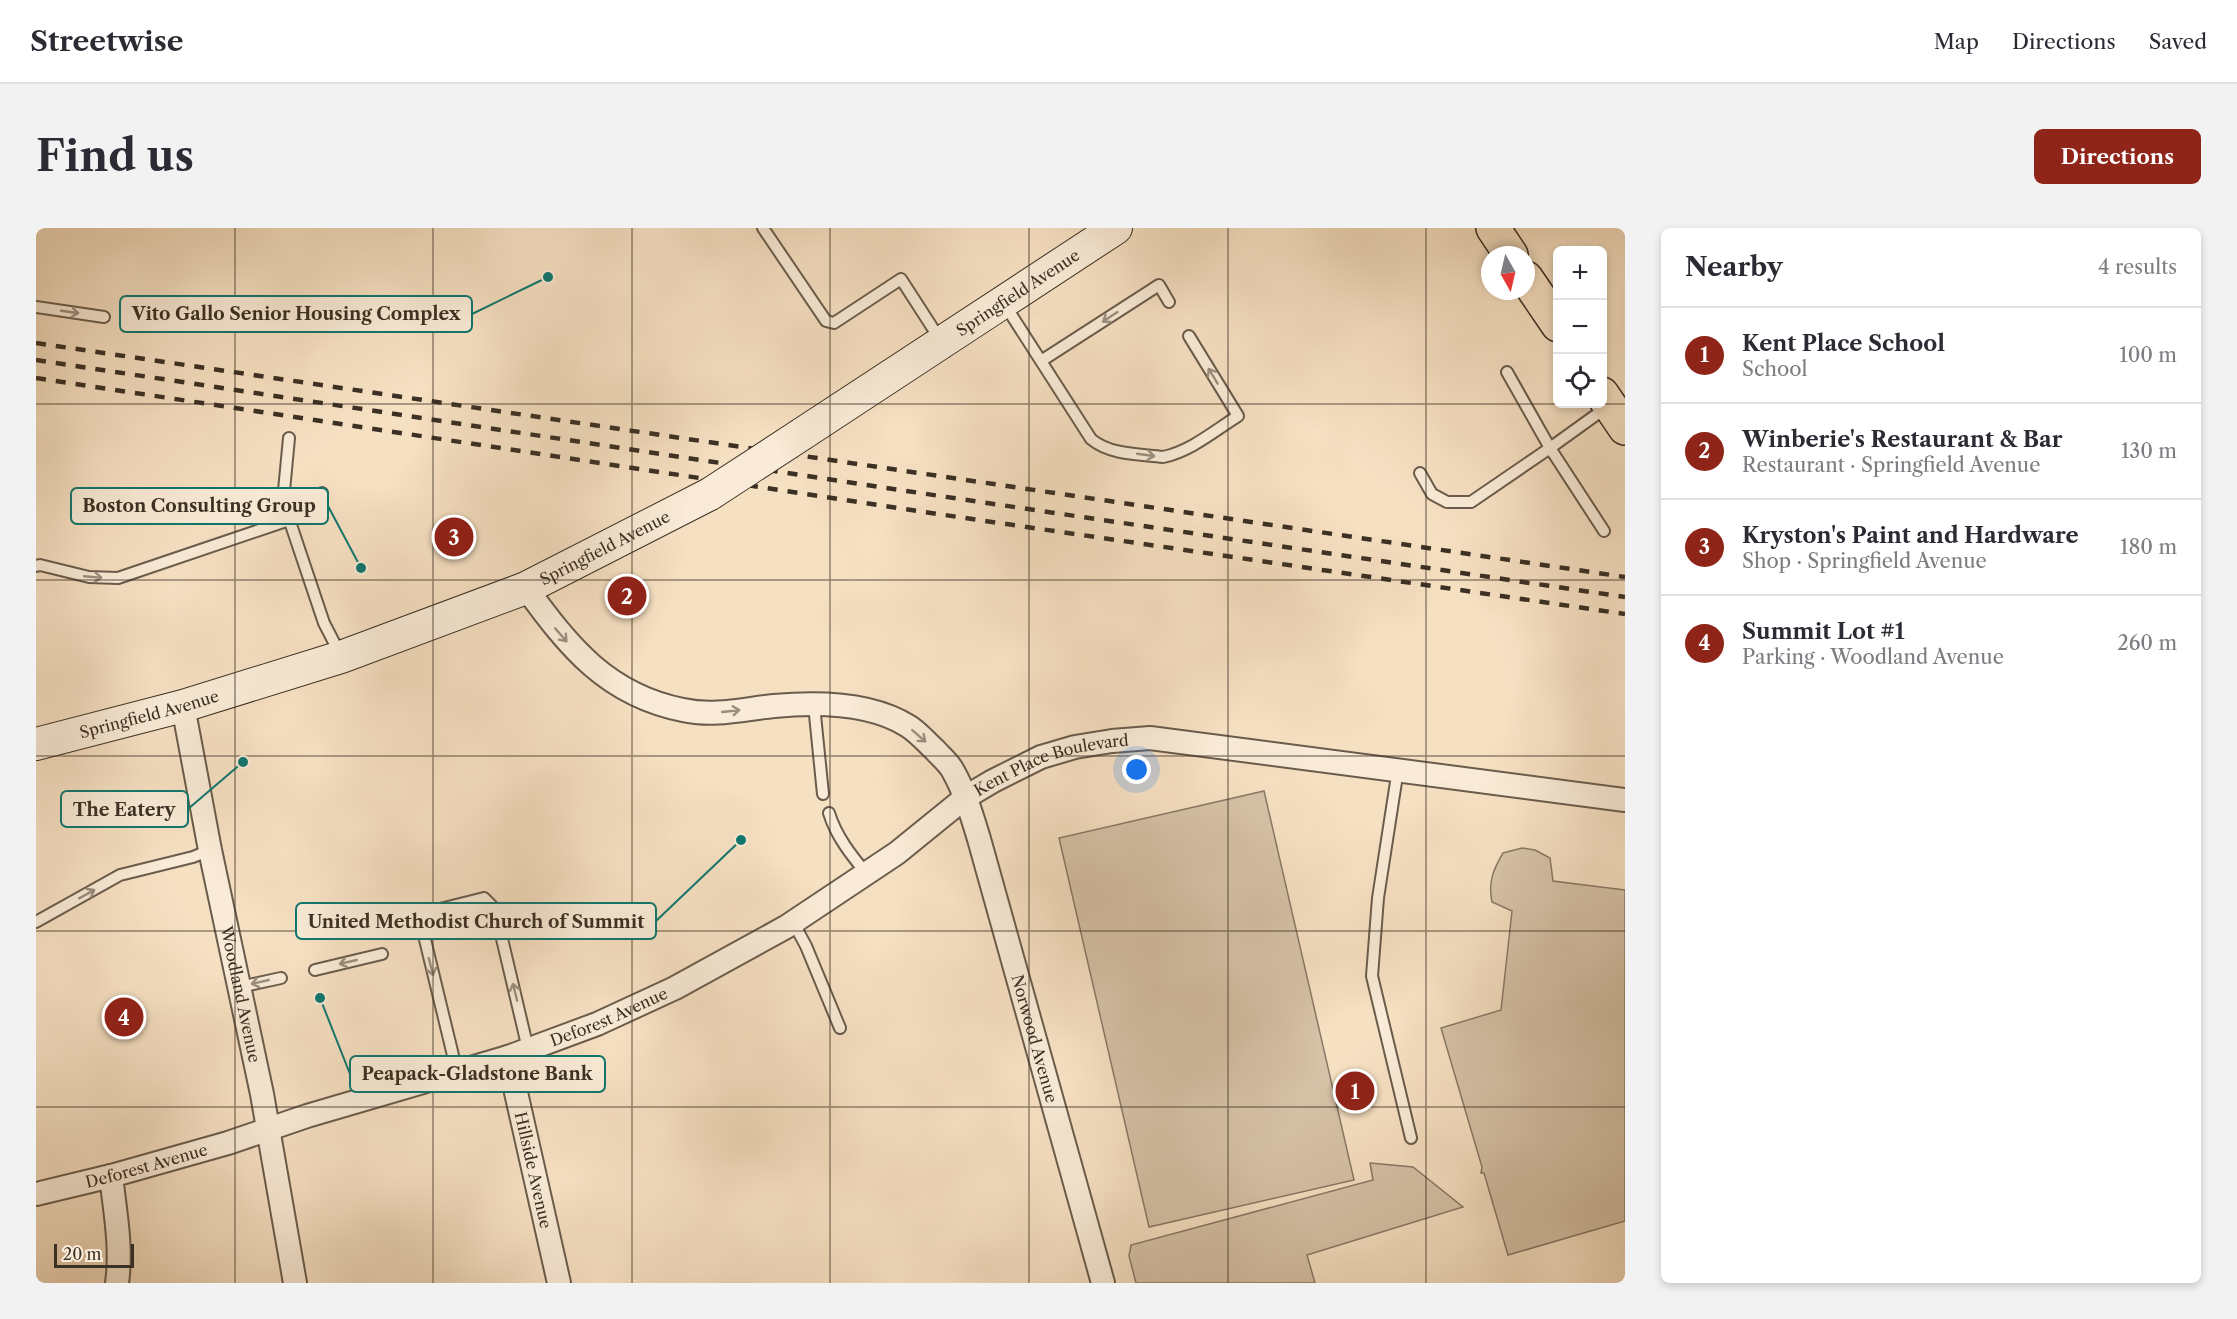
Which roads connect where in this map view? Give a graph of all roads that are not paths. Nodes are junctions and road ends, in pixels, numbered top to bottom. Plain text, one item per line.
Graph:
1 (764, 228) edge
2 (1116, 228) edge
3 (1493, 228) edge
4 (1505, 246) edge
5 (1535, 292) edge
6 (1003, 302) junction
7 (1169, 302) dead end
8 (36, 308) edge
9 (104, 317) dead end
10 (1553, 319) edge
11 (1189, 336) dead end
12 (942, 342) junction
13 (1041, 361) junction
14 (1507, 372) dead end
15 (1612, 409) edge
16 (290, 438) dead end
17 (1550, 448) junction
18 (1420, 473) dead end
19 (322, 493) dead end
20 (286, 506) junction
21 (290, 520) junction
22 (1604, 531) dead end
23 (36, 566) edge
24 (526, 588) junction
25 (341, 657) junction
26 (814, 705) junction
27 (183, 706) junction
28 (36, 744) edge
29 (1398, 769) junction
30 (823, 794) dead end
31 (966, 796) junction
32 (1625, 800) edge
33 (829, 813) dead end
34 (210, 850) junction
35 (866, 873) junction
36 (36, 922) edge
37 (794, 922) junction
38 (382, 954) dead end
39 (315, 970) dead end
40 (281, 978) dead end
41 (240, 987) junction
42 (840, 1028) dead end
43 (518, 1053) junction
44 (457, 1072) junction
45 (269, 1130) junction
46 (1411, 1138) dead end
47 (111, 1176) junction
48 (36, 1194) edge
49 (117, 1283) edge
50 (295, 1283) edge
51 (559, 1283) edge
52 (1102, 1283) edge

1 - 12 lane
2 - 6 main road, Springfield Avenue
3 - 4 main road
5 - 10 main road
6 - 12 main road, Springfield Avenue
6 - 13 lane
7 -> 13 lane
8 -> 9 lane
13 -> 11 lane
12 - 24 main road, Springfield Avenue, bridge
14 - 17 lane
15 - 17 lane
16 - 20 lane
17 - 18 lane
17 - 22 lane
19 - 20 lane
20 - 21 lane
23 -> 21 lane
21 - 25 lane
24 - 25 main road, Springfield Avenue
24 -> 26 street, Kent Place Boulevard
25 - 27 main road, Springfield Avenue
26 - 30 lane
26 -> 31 street, Kent Place Boulevard
27 - 28 main road, Springfield Avenue
27 - 34 street, Woodland Avenue
29 - 31 street, Kent Place Boulevard
29 - 32 street, Kent Place Boulevard
29 - 46 lane
31 - 35 street, Deforest Avenue
31 - 52 street, Norwood Avenue
33 - 35 lane
36 -> 34 lane
34 - 41 street, Woodland Avenue
35 - 37 street, Deforest Avenue
37 - 42 lane
37 - 43 street, Deforest Avenue
38 -> 39 lane
40 -> 41 lane
41 - 45 street, Woodland Avenue
43 - 44 street, Deforest Avenue
43 -> 44 lane
43 - 51 street, Hillside Avenue
44 - 45 street, Deforest Avenue
45 - 47 street, Deforest Avenue
45 - 50 street, Woodland Avenue
47 - 48 street, Deforest Avenue
47 - 49 street

